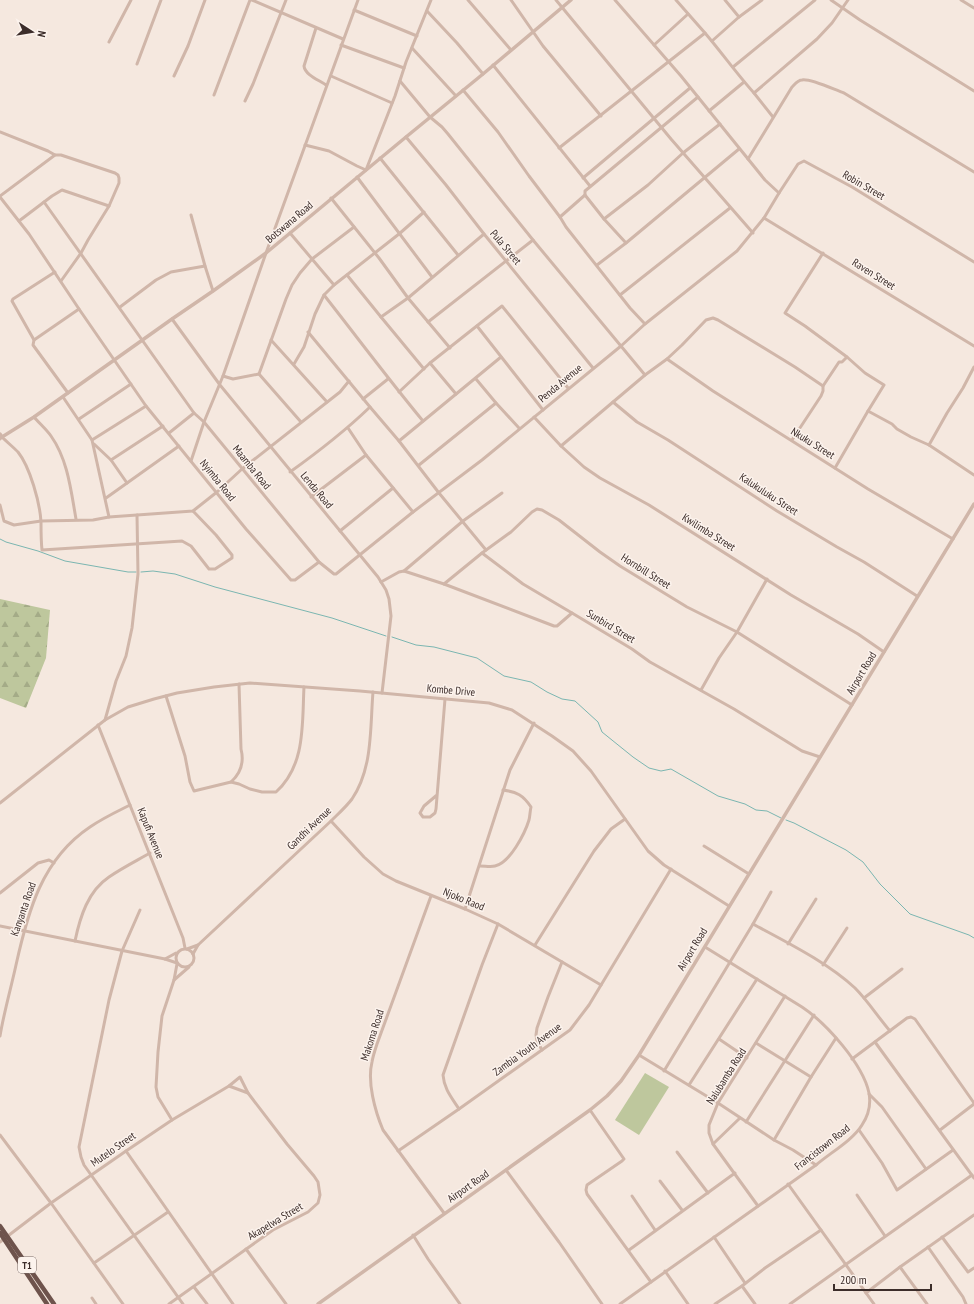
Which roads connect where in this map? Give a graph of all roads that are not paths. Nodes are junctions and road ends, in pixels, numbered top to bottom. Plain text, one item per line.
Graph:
1 (131, 0) edge
2 (161, 0) edge
3 (205, 0) edge
4 (251, 0) edge
5 (286, 0) edge
6 (358, 0) edge
7 (431, 0) edge
8 (468, 0) edge
9 (511, 0) edge
10 (556, 0) edge
11 (571, 0) edge
12 (615, 0) edge
13 (676, 0) edge
14 (725, 0) edge
15 (762, 0) edge
16 (815, 0) edge
17 (831, 0) edge
18 (848, 0) edge
19 (961, 0) edge
20 (562, 7) junction
21 (842, 8) junction
22 (974, 8) edge
23 (354, 10) junction
24 (427, 11) junction
25 (281, 13) junction
26 (688, 14) junction
27 (739, 17) junction
28 (316, 28) junction
29 (533, 32) junction
30 (705, 33) junction
31 (417, 36) junction
32 (343, 39) junction
33 (712, 41) junction
34 (109, 42) dead end
35 (654, 45) junction
36 (341, 46) junction
37 (412, 48) junction
38 (511, 50) junction
39 (668, 62) junction
40 (137, 64) dead end
41 (493, 65) junction
42 (733, 67) junction
43 (404, 68) junction
44 (483, 74) junction
45 (174, 76) dead end
46 (330, 76) junction
47 (400, 81) junction
48 (744, 82) junction
49 (326, 85) junction
50 (690, 88) junction
51 (463, 90) junction
52 (632, 91) junction
53 (974, 91) edge
54 (754, 93) junction
55 (214, 95) dead end
56 (456, 96) junction
57 (698, 97) junction
58 (245, 101) dead end
59 (392, 103) junction
60 (709, 111) junction
61 (601, 116) junction
62 (430, 117) junction
63 (773, 117) junction
64 (654, 119) junction
65 (720, 124) junction
66 (661, 127) junction
67 (0, 132) edge
68 (406, 136) junction
69 (305, 145) junction
70 (559, 148) junction
71 (739, 149) junction
72 (683, 153) junction
73 (55, 155) junction
74 (380, 158) junction
75 (748, 159) junction
76 (366, 170) junction
77 (974, 172) edge
78 (357, 177) junction
79 (583, 178) junction
80 (704, 178) junction
81 (590, 186) junction
82 (779, 193) junction
83 (585, 195) junction
84 (0, 196) edge
85 (331, 198) junction
86 (44, 202) junction
87 (109, 206) junction
88 (730, 208) junction
89 (424, 212) junction
90 (191, 215) dead end
91 (560, 217) junction
92 (764, 218) junction
93 (604, 219) junction
94 (19, 221) junction
95 (354, 227) junction
96 (290, 233) junction
97 (753, 233) junction
98 (399, 234) junction
99 (484, 234) junction
100 (533, 240) junction
101 (626, 243) junction
102 (82, 253) junction
103 (266, 253) junction
104 (374, 253) junction
105 (823, 253) junction
106 (458, 255) junction
107 (312, 260) junction
108 (507, 261) junction
109 (974, 262) edge
110 (596, 265) junction
111 (205, 266) junction
112 (55, 272) junction
113 (347, 274) junction
114 (432, 277) junction
115 (61, 281) junction
116 (334, 285) junction
117 (213, 291) junction
118 (324, 295) junction
119 (620, 295) junction
120 (408, 298) junction
121 (120, 307) junction
122 (79, 308) junction
123 (381, 316) junction
124 (172, 319) junction
125 (428, 322) junction
126 (645, 324) junction
127 (477, 326) junction
128 (308, 332) junction
129 (34, 340) junction
130 (142, 340) junction
131 (271, 340) junction
132 (621, 346) junction
133 (974, 346) edge
134 (450, 348) junction
135 (847, 357) junction
136 (501, 358) junction
137 (667, 359) junction
138 (115, 360) junction
139 (430, 363) junction
140 (294, 364) junction
141 (974, 367) edge
142 (593, 368) junction
143 (424, 369) junction
144 (259, 374) junction
145 (645, 375) junction
146 (223, 376) junction
147 (388, 379) junction
148 (476, 379) junction
149 (349, 381) junction
150 (131, 384) junction
151 (220, 385) junction
152 (823, 386) junction
153 (568, 388) junction
154 (399, 392) junction
155 (68, 393) junction
156 (456, 394) junction
157 (63, 396) junction
158 (363, 399) junction
159 (327, 402) junction
160 (613, 402) junction
161 (496, 403) junction
162 (146, 406) junction
163 (370, 408) junction
164 (542, 410) junction
165 (868, 411) junction
166 (194, 413) junction
167 (34, 417) junction
168 (534, 417) junction
169 (79, 420) junction
170 (423, 421) junction
171 (204, 422) junction
172 (301, 422) junction
173 (162, 426) junction
174 (348, 428) junction
175 (519, 428) junction
176 (169, 433) junction
177 (1, 437) edge
178 (92, 440) junction
179 (792, 440) junction
180 (399, 441) junction
181 (94, 444) junction
182 (929, 445) junction
183 (179, 446) junction
184 (561, 446) junction
185 (270, 448) junction
186 (366, 455) junction
187 (111, 460) junction
188 (192, 461) junction
189 (419, 465) junction
190 (835, 468) junction
191 (242, 469) junction
192 (290, 472) junction
193 (974, 475) edge
194 (127, 484) junction
195 (393, 488) junction
196 (217, 492) junction
197 (439, 493) junction
198 (502, 493) dead end
199 (106, 498) junction
200 (311, 498) junction
201 (974, 504) edge
202 (0, 505) edge
203 (193, 511) junction
204 (413, 512) junction
205 (137, 515) junction
206 (109, 517) junction
207 (76, 519) junction
208 (41, 521) junction
209 (463, 522) junction
210 (340, 531) junction
211 (953, 539) junction
212 (138, 543) junction
213 (486, 550) junction
214 (482, 553) junction
215 (360, 555) junction
216 (320, 562) junction
217 (404, 571) junction
218 (767, 579) junction
219 (381, 582) junction
220 (444, 584) junction
221 (917, 596) junction
222 (572, 613) junction
223 (737, 632) junction
224 (884, 652) junction
225 (239, 684) junction
226 (304, 687) junction
227 (701, 690) junction
228 (373, 692) junction
229 (382, 693) junction
230 (166, 696) junction
231 (445, 699) junction
232 (852, 705) junction
233 (105, 720) junction
234 (534, 723) junction
235 (98, 726) junction
236 (820, 757) junction
237 (231, 782) junction
238 (503, 790) junction
239 (437, 795) junction
240 (0, 803) edge
241 (130, 805) junction
242 (625, 819) junction
243 (331, 821) junction
244 (704, 846) dead end
245 (150, 853) junction
246 (54, 863) junction
247 (480, 866) junction
248 (671, 869) junction
249 (749, 874) junction
250 (771, 892) dead end
251 (0, 893) edge
252 (431, 896) junction
253 (816, 899) dead end
254 (729, 906) junction
255 (465, 909) junction
256 (140, 910) dead end
257 (498, 924) junction
258 (753, 924) junction
259 (0, 926) edge
260 (847, 928) dead end
261 (23, 930) junction
262 (75, 941) junction
263 (788, 944) junction
264 (198, 945) junction
265 (535, 945) junction
266 (704, 947) junction
267 (186, 948) junction
268 (122, 951) junction
269 (176, 953) junction
270 (193, 954) junction
271 (165, 959) junction
272 (562, 962) junction
273 (177, 963) junction
274 (729, 963) junction
275 (190, 965) junction
276 (823, 965) junction
277 (902, 969) dead end
278 (756, 979) junction
279 (174, 980) junction
280 (601, 984) junction
281 (785, 996) junction
282 (864, 998) junction
283 (814, 1015) junction
284 (2, 1022) edge
285 (890, 1031) junction
286 (0, 1033) edge
287 (836, 1038) junction
288 (719, 1039) junction
289 (875, 1042) junction
290 (756, 1043) junction
291 (542, 1050) junction
292 (639, 1055) junction
293 (748, 1058) junction
294 (852, 1059) junction
295 (784, 1061) junction
296 (664, 1071) junction
297 (240, 1077) joint
298 (811, 1077) junction
299 (229, 1086) junction
300 (689, 1086) junction
301 (248, 1093) junction
302 (869, 1093) junction
303 (718, 1103) junction
304 (974, 1104) edge
305 (459, 1109) junction
306 (590, 1110) junction
307 (740, 1118) junction
308 (172, 1120) junction
309 (746, 1122) junction
310 (859, 1130) junction
311 (940, 1130) junction
312 (0, 1136) edge
313 (774, 1140) junction
314 (713, 1144) junction
315 (953, 1150) junction
316 (126, 1151) junction
317 (398, 1151) junction
318 (677, 1152) dead end
319 (816, 1165) junction
320 (926, 1169) junction
321 (506, 1170) junction
322 (735, 1173) junction
323 (92, 1175) junction
324 (973, 1176) edge
325 (660, 1181) dead end
326 (788, 1184) junction
327 (708, 1193) junction
328 (857, 1195) dead end
329 (632, 1196) dead end
330 (51, 1203) junction
331 (758, 1206) junction
332 (682, 1210) junction
333 (168, 1212) junction
334 (444, 1213) junction
335 (974, 1215) edge
336 (0, 1226) edge
337 (655, 1230) junction
338 (821, 1230) junction
339 (0, 1234) edge
340 (135, 1235) junction
341 (413, 1235) junction
342 (714, 1236) junction
343 (885, 1236) junction
344 (942, 1237) junction
345 (4, 1239) edge
346 (928, 1247) junction
347 (246, 1249) junction
348 (629, 1250) junction
349 (94, 1263) junction
350 (846, 1264) junction
351 (900, 1266) junction
352 (974, 1268) edge
353 (665, 1272) junction
354 (212, 1274) junction
355 (651, 1282) junction
356 (745, 1283) junction
357 (742, 1286) junction
358 (194, 1287) junction
359 (866, 1293) junction
360 (178, 1297) junction
361 (92, 1298) dead end
362 (47, 1304) edge
363 (54, 1304) edge
364 (96, 1304) edge
365 (123, 1304) edge
366 (169, 1304) edge
367 (183, 1304) edge
368 (207, 1304) edge
369 (233, 1304) edge
370 (286, 1304) edge
371 (318, 1304) edge
372 (460, 1304) edge
373 (602, 1304) edge
374 (620, 1304) edge
375 (688, 1304) edge
376 (715, 1304) edge
377 (755, 1304) edge
378 (790, 1304) edge
379 (874, 1304) edge
380 (927, 1304) edge
381 (966, 1304) edge

1 - 34 street
2 - 40 street
3 - 45 street
4 - 25 street
4 - 55 street
5 - 25 street
6 - 23 street
7 - 24 street
8 - 38 street
9 - 29 street
10 - 20 street
11 - 20 street, Botswana Road
12 - 35 street
13 - 26 street
14 - 27 street
15 - 27 street
16 - 42 street
17 - 21 street
18 - 21 street
19 - 22 street
20 - 29 street, Botswana Road
20 - 52 street
21 - 53 street
21 - 54 street
23 - 31 street
23 - 32 street
24 - 31 street
24 - 44 street
25 - 28 street
25 - 58 street
26 - 30 street
26 - 35 street
27 - 33 street
28 - 32 street
28 - 49 street
29 - 38 street, Botswana Road
29 - 61 street
30 - 33 street
30 - 39 street
31 - 37 street
32 - 36 street
33 - 42 street
35 - 39 street
36 - 43 street
36 - 46 street
37 - 43 street
37 - 56 street
38 - 41 street, Botswana Road
39 - 50 street
39 - 52 street
41 - 44 street, Botswana Road
41 - 70 street
42 - 48 street
43 - 47 street
44 - 51 street, Botswana Road
46 - 49 street
46 - 59 street
47 - 59 street
47 - 62 street
48 - 54 street
48 - 60 street
49 - 69 street
50 - 57 street
50 - 64 street
51 - 56 street, Botswana Road
51 - 91 street
52 - 61 street
52 - 64 street
54 - 63 street
56 - 62 street, Botswana Road
57 - 60 street
57 - 66 street
59 - 76 street
60 - 65 street
61 - 70 street
62 - 68 street, Botswana Road
62 - 100 street
63 - 75 street
63 - 77 street
64 - 66 street
64 - 79 street
65 - 71 street
65 - 72 street
66 - 72 street
66 - 81 street
67 - 73 street
68 - 74 street, Botswana Road
68 - 99 street, Pula Street
69 - 76 street
69 - 103 street
70 - 79 street
71 - 75 street
71 - 80 street
72 - 80 street
72 - 93 street
73 - 84 street
73 - 87 street
74 - 76 street, Botswana Road
74 - 89 street
75 - 82 street
76 - 78 street, Botswana Road
78 - 85 street, Botswana Road
78 - 98 street
79 - 81 street
80 - 88 street
80 - 101 street
81 - 83 street
82 - 92 street, Robin Street
82 - 109 street, Robin Street
83 - 91 street
83 - 93 street
84 - 94 street, Nyimba Road
85 - 95 street
85 - 96 street, Botswana Road
86 - 87 street
86 - 94 street
86 - 102 street, Maamba Road
87 - 102 street
88 - 97 street
88 - 119 street
89 - 98 street
89 - 106 street
90 - 111 street
91 - 110 street
92 - 97 street, Penda Avenue
92 - 105 street, Raven Street
93 - 101 street
94 - 112 street, Nyimba Road
95 - 104 street
95 - 107 street
96 - 103 street, Botswana Road
96 - 107 street
97 - 126 street, Penda Avenue
98 - 104 street
98 - 114 street
99 - 106 street
99 - 108 street, Pula Street
100 - 108 street
100 - 132 street
101 - 110 street
102 - 115 street
102 - 121 street, Maamba Road
103 - 117 street, Botswana Road
103 - 146 street
104 - 113 street
104 - 120 street
105 - 133 street, Raven Street
105 - 135 street
106 - 114 street
107 - 116 street
107 - 131 street
108 - 125 street
108 - 142 street, Pula Street
110 - 119 street
111 - 117 street
111 - 121 street
112 - 115 street, Nyimba Road
112 - 129 street
113 - 116 street
113 - 123 street
114 - 120 street
115 - 122 street, Nyimba Road
116 - 118 street
117 - 124 street, Botswana Road
118 - 128 street
118 - 147 street
119 - 126 street
120 - 123 street
120 - 125 street
121 - 130 street, Maamba Road
122 - 129 street
122 - 138 street, Nyimba Road
123 - 143 street
124 - 130 street, Botswana Road
124 - 151 street, Lenda Road
125 - 134 street
126 - 132 street, Penda Avenue
127 - 134 street
127 - 136 street
127 - 153 street
128 - 140 street
128 - 149 street
129 - 155 street
130 - 138 street, Botswana Road
130 - 166 street, Maamba Road
131 - 140 street
131 - 144 street
132 - 142 street, Penda Avenue
132 - 145 street
134 - 139 street
135 - 152 street
135 - 165 street
136 - 148 street
136 - 164 street
137 - 145 street
137 - 152 street
137 - 179 street, Nkuku Street
138 - 150 street, Nyimba Road
138 - 155 street, Botswana Road
139 - 143 street
139 - 156 street
140 - 159 street
141 - 182 street
142 - 153 street, Penda Avenue
143 - 154 street
144 - 146 street
144 - 172 street
145 - 160 street
146 - 151 street
147 - 154 street
147 - 158 street
148 - 156 street
148 - 161 street
149 - 158 street
149 - 159 street
150 - 162 street, Nyimba Road
150 - 169 street
151 - 171 street
151 - 185 street, Lenda Road
152 - 179 street
153 - 164 street, Penda Avenue
154 - 170 street
155 - 157 street, Botswana Road
156 - 170 street
157 - 167 street, Botswana Road
157 - 169 street
158 - 163 street
159 - 172 street
160 - 184 street
160 - 221 street, Kalukuluku Street
161 - 175 street
161 - 189 street
162 - 173 street, Nyimba Road
162 - 178 street
163 - 174 street
163 - 180 street
164 - 168 street, Penda Avenue
165 - 182 street
165 - 190 street
166 - 171 street, Maamba Road
166 - 176 street
167 - 177 street, Botswana Road
167 - 207 street
168 - 175 street, Penda Avenue
168 - 184 street, Kwilimba Street
169 - 178 street
170 - 180 street
171 - 188 street
171 - 191 street, Maamba Road
172 - 185 street
173 - 176 street, Nyimba Road
173 - 187 street
174 - 186 street
174 - 192 street
175 - 197 street, Penda Avenue
176 - 183 street, Nyimba Road
177 - 208 street
178 - 181 street
179 - 190 street, Nkuku Street
180 - 189 street
181 - 187 street
181 - 199 street
182 - 193 street
183 - 188 street, Nyimba Road
183 - 194 street
184 - 218 street, Kwilimba Street
185 - 191 street
185 - 192 street, Lenda Road
186 - 195 street
186 - 200 street
187 - 194 street
188 - 196 street, Nyimba Road
189 - 197 street
190 - 211 street, Nkuku Street
191 - 196 street
191 - 216 street, Maamba Road
192 - 200 street, Lenda Road
194 - 199 street
195 - 204 street
195 - 210 street
196 - 203 street
196 - 216 street, Nyimba Road
197 - 204 street, Penda Avenue
197 - 209 street
198 - 209 street
199 - 206 street
200 - 210 street, Lenda Road
201 - 211 street, Airport Road
202 - 208 street
203 - 205 street
203 - 212 street
204 - 215 street, Penda Avenue
205 - 206 street
205 - 212 street
206 - 207 street
207 - 208 street
208 - 212 street
209 - 213 street
209 - 217 street
210 - 215 street, Lenda Road
211 - 221 street, Airport Road
212 - 233 street
213 - 214 street, Hornbill Street
213 - 223 street, Hornbill Street
214 - 220 street, Hornbill Street
214 - 222 street
215 - 216 street, Maamba Road
215 - 219 street, Lenda Road
217 - 219 street
217 - 220 street, Sunbird Street
218 - 223 street
218 - 224 street, Kwilimba Street
219 - 229 street, Lenda Road
220 - 222 street, Sunbird Street
221 - 224 street, Airport Road
222 - 227 street, Sunbird Street
223 - 227 street
223 - 232 street, Hornbill Street
224 - 232 street, Airport Road
225 - 226 street, Kombe Drive
225 - 230 street, Kombe Drive
225 - 237 street
226 - 228 street, Kombe Drive
226 - 237 street
227 - 236 street, Sunbird Street
228 - 229 street, Kombe Drive
228 - 243 street, Gandhi Avenue
229 - 231 street, Kombe Drive
230 - 233 street, Kombe Drive
230 - 237 street
231 - 234 street, Kombe Drive
231 - 239 street
232 - 236 street, Airport Road
233 - 235 street, Kombe Drive
234 - 238 street
234 - 242 street, Kombe Drive
235 - 240 street, Kombe Drive
235 - 241 street, Kapufi Avenue
236 - 249 street, Airport Road
238 - 247 street
238 - 247 street
239 - 239 street
241 - 245 street, Kapufi Avenue
241 - 246 street, Kanyanta Road
242 - 248 street, Kombe Drive
242 - 265 street
243 - 252 street, Njoko Raod
243 - 264 street, Gandhi Avenue
244 - 249 street
245 - 262 street
245 - 267 street, Kapufi Avenue
246 - 251 street
246 - 261 street, Kanyanta Road
247 - 255 street
248 - 254 street, Kombe Drive
248 - 280 street, Zambia Youth Avenue
249 - 254 street, Airport Road
250 - 258 street
252 - 255 street, Njoko Raod
252 - 317 street, Makoma Road
253 - 263 street
254 - 266 street, Airport Road
255 - 257 street, Njoko Raod
256 - 268 street
257 - 265 street, Njoko Raod
257 - 305 street
258 - 263 street
258 - 274 street
259 - 261 street
260 - 276 street
261 - 262 street
261 - 284 street, Kanyanta Road
262 - 268 street
263 - 276 street
264 - 267 street, Gandhi Avenue
264 - 270 street, Gandhi Avenue
265 - 272 street, Njoko Raod
266 - 274 street, Francistown Road
266 - 292 street, Airport Road
267 - 269 street
267 - 270 street
268 - 271 street
268 - 323 street
269 - 271 street
269 - 273 street
270 - 275 street
271 - 273 street
272 - 280 street, Njoko Raod
272 - 291 street
273 - 275 street
273 - 279 street
274 - 278 street, Francistown Road
274 - 296 street
275 - 279 street
276 - 282 street
277 - 282 street
278 - 281 street, Francistown Road
278 - 288 street
279 - 308 street
280 - 291 street, Zambia Youth Avenue
281 - 283 street, Francistown Road
281 - 290 street, Nalubamba Road
282 - 285 street
283 - 287 street, Francistown Road
283 - 295 street
284 - 286 street, Kanyanta Road
285 - 289 street
285 - 304 street
287 - 294 street, Francistown Road
287 - 298 street
288 - 293 street
288 - 300 street
289 - 294 street
289 - 311 street
290 - 293 street, Nalubamba Road
290 - 295 street
291 - 305 street, Zambia Youth Avenue
292 - 296 street
292 - 306 street, Airport Road
293 - 303 street, Nalubamba Road
294 - 302 street, Francistown Road
295 - 298 street
295 - 309 street
296 - 300 street
297 - 299 street, Mutelo Street
297 - 301 street, Akapelwa Street
298 - 313 street
299 - 301 street
299 - 308 street, Mutelo Street
300 - 303 street
301 - 347 street, Akapelwa Street
302 - 310 street, Francistown Road
302 - 320 street
303 - 307 street
303 - 314 street, Nalubamba Road
304 - 311 street
305 - 317 street, Zambia Youth Avenue
306 - 321 street, Airport Road
306 - 348 street
307 - 309 street
307 - 314 street
308 - 316 street, Mutelo Street
309 - 313 street
310 - 319 street, Francistown Road
310 - 320 street
311 - 315 street
312 - 330 street
313 - 319 street
314 - 322 street, Nalubamba Road
315 - 320 street
315 - 324 street
316 - 323 street, Mutelo Street
316 - 333 street
317 - 334 street, Makoma Road
318 - 327 street
319 - 326 street, Francistown Road
321 - 334 street, Airport Road
321 - 373 street
322 - 327 street
322 - 331 street, Nalubamba Road
323 - 330 street, Mutelo Street
323 - 340 street
324 - 343 street
325 - 332 street
326 - 331 street, Francistown Road
326 - 338 street
327 - 332 street
328 - 343 street
329 - 337 street
330 - 345 street, Mutelo Street
330 - 349 street
331 - 342 street, Francistown Road
332 - 337 street
333 - 340 street
333 - 354 street
334 - 341 street, Airport Road
335 - 344 street
336 - 345 highway, T1
337 - 348 street
338 - 350 street
338 - 356 street
339 - 345 highway, T1
340 - 349 street
340 - 360 street
341 - 371 street, Airport Road
341 - 372 street
342 - 353 street, Francistown Road
342 - 356 street
343 - 350 street
344 - 346 street
344 - 352 street
345 - 362 highway, T1
345 - 363 highway, T1
346 - 351 street
346 - 381 street
347 - 354 street, Akapelwa Street
347 - 370 street
348 - 355 street
349 - 365 street
350 - 359 street
350 - 378 street
351 - 359 street
351 - 380 street
353 - 355 street, Francistown Road
353 - 375 street
354 - 358 street, Akapelwa Street
354 - 369 street
355 - 374 street, Francistown Road
356 - 357 street
357 - 376 street
357 - 377 street
358 - 360 street, Akapelwa Street
358 - 368 street
359 - 379 street
360 - 366 street, Akapelwa Street
360 - 367 street
361 - 364 street

